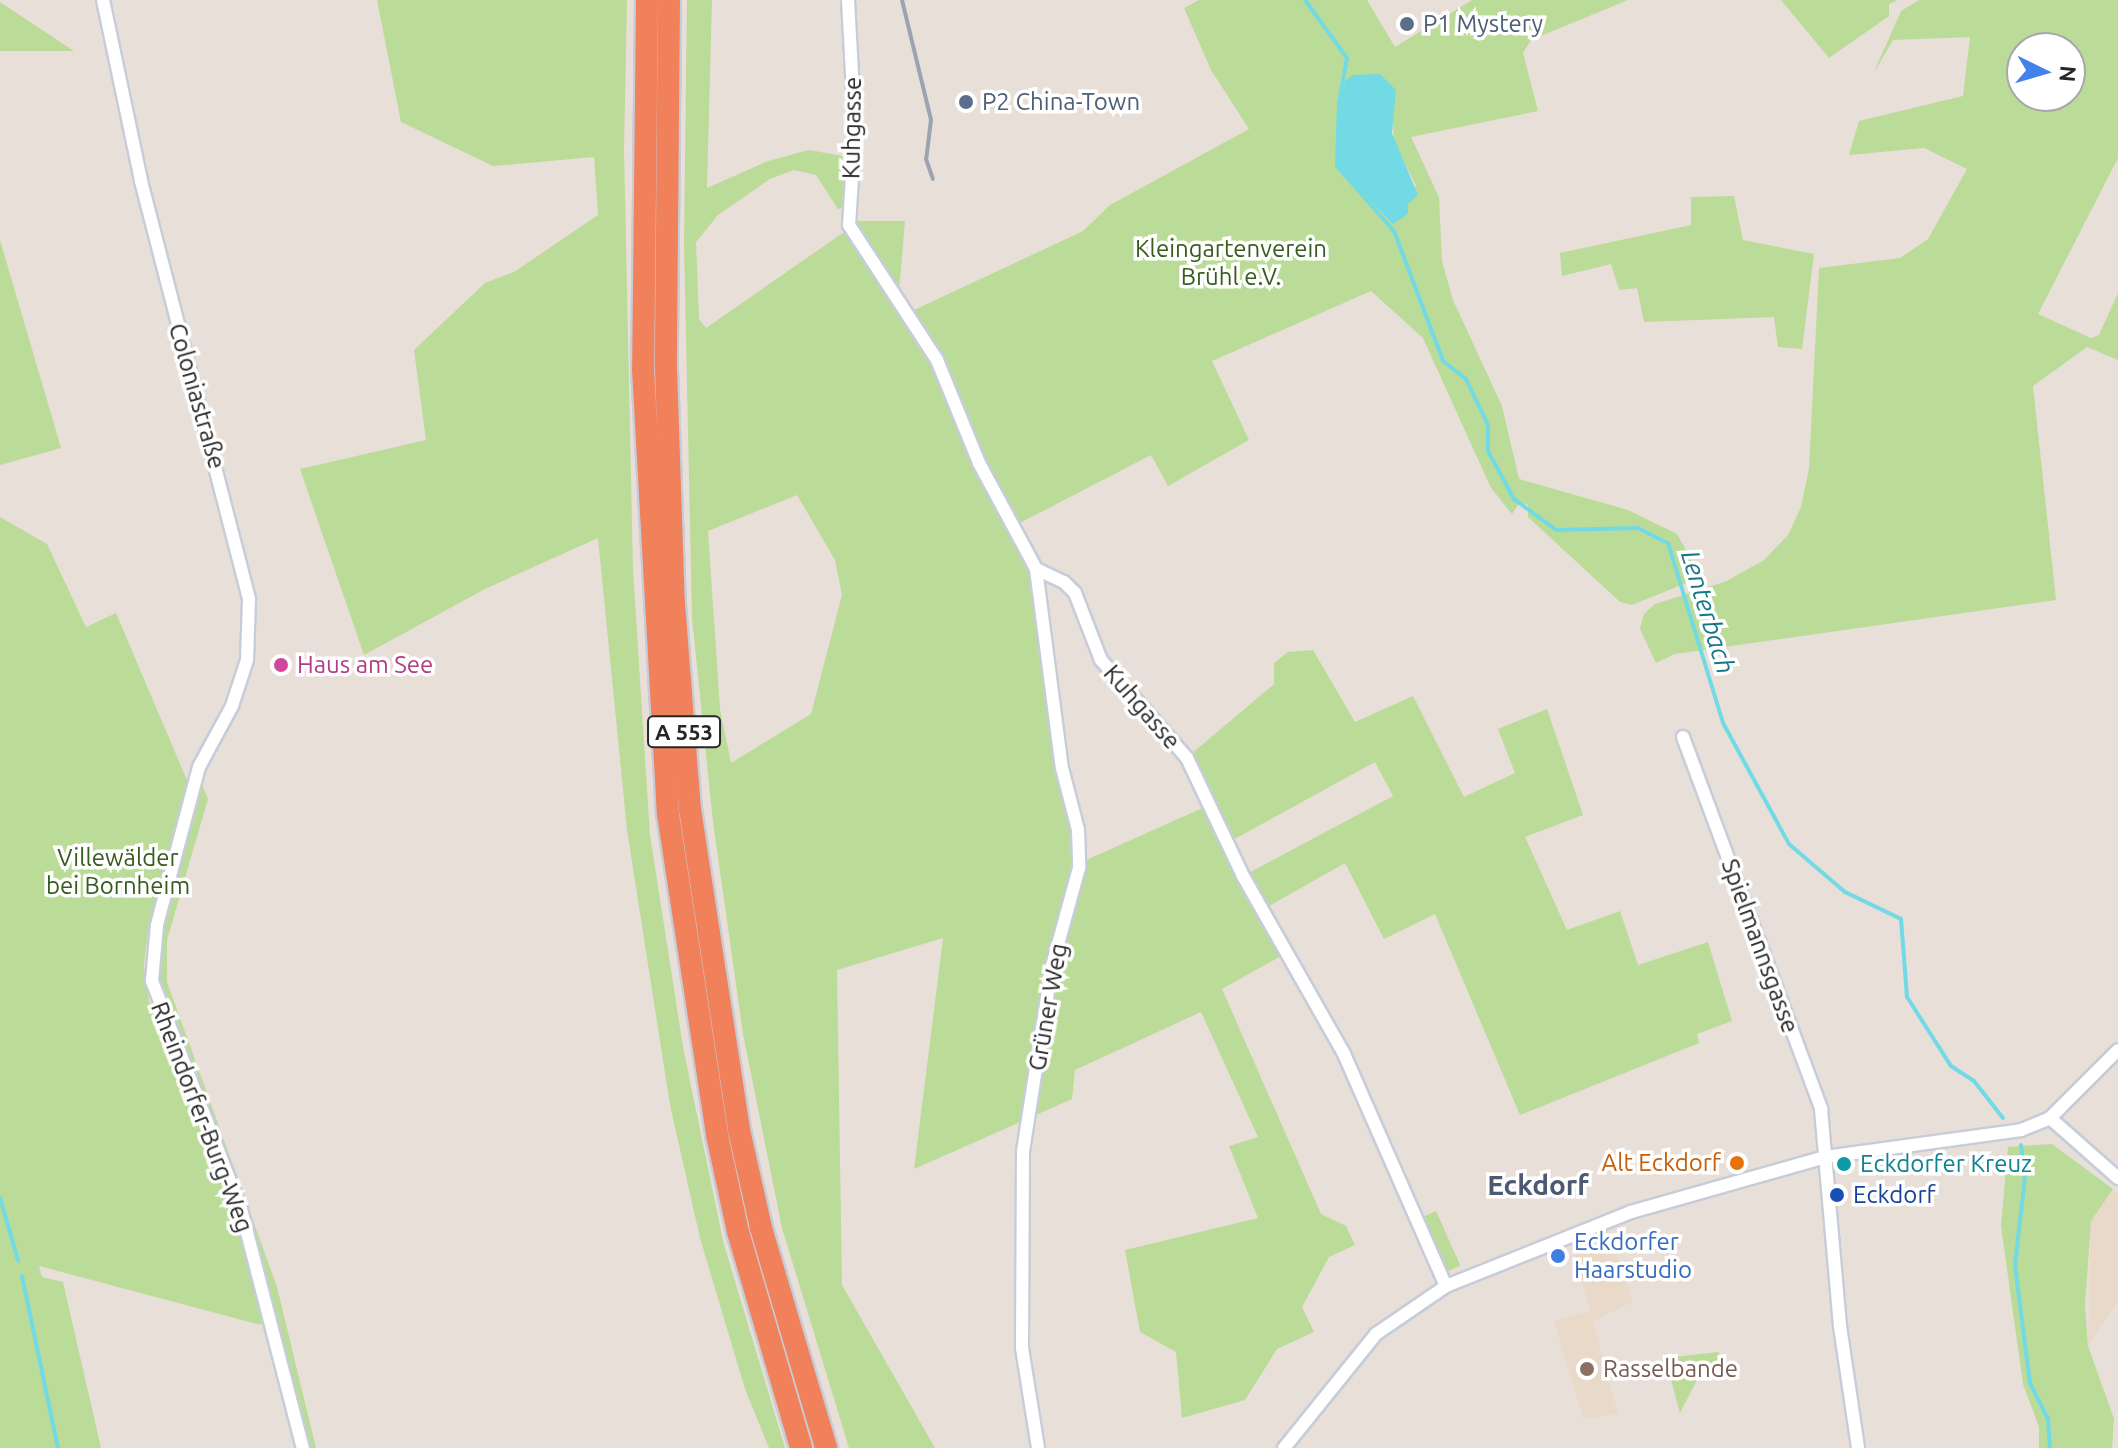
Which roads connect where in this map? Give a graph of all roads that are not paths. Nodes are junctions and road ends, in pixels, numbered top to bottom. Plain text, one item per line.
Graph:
1 (103, 0) edge
2 (647, 0) edge
3 (669, 0) edge
4 (848, 0) edge
5 (1036, 569) junction
6 (1683, 737) dead end
7 (195, 785) joint
8 (2118, 1050) edge
9 (2050, 1118) junction
10 (1825, 1157) junction
11 (2118, 1178) edge
12 (1446, 1286) junction
13 (303, 1448) edge
14 (801, 1448) edge
15 (826, 1448) edge
16 (1038, 1448) edge
17 (1284, 1448) edge
18 (1858, 1448) edge

1 - 7 street, Coloniastraße
2 - 14 highway, A 553
3 - 15 highway, A 553
4 - 5 street, Kuhgasse
5 - 12 street, Kuhgasse
5 - 16 street, Grüner Weg
6 - 10 street, Spielmannsgasse
7 - 13 street, Rheindorfer-Burg-Weg
8 - 9 street
9 - 10 street
9 - 11 street
10 - 12 street
10 - 18 street, Spielmannsgasse
12 - 17 street

